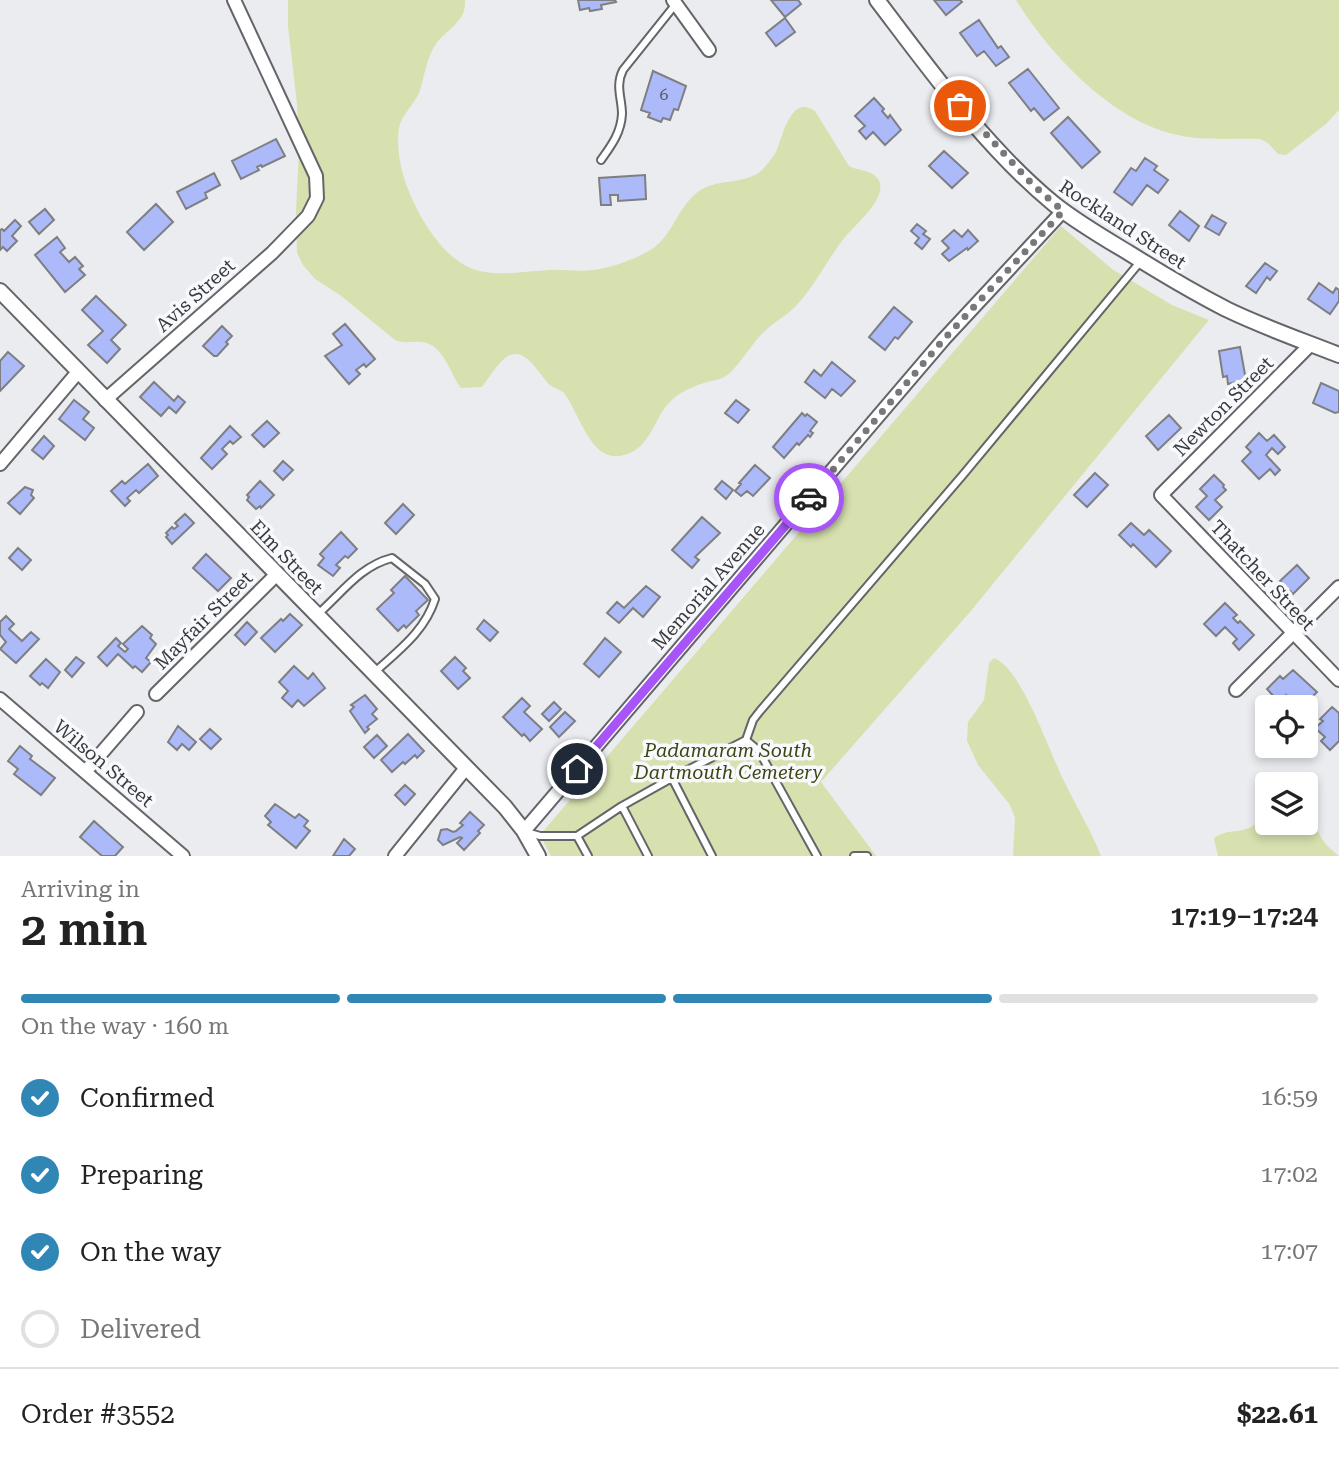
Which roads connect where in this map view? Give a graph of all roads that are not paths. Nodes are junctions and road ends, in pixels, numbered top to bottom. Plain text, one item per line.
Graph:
1 (233, 0) edge
2 (877, 0) edge
3 (674, 2) edge
4 (709, 50) dead end
5 (601, 160) dead end
6 (1063, 211) junction
7 (1141, 261) junction
8 (0, 291) edge
9 (1311, 344) junction
10 (1339, 355) edge
11 (78, 372) junction
12 (106, 400) junction
13 (0, 464) edge
14 (1161, 495) joint
15 (277, 574) junction
16 (1339, 587) edge
17 (316, 615) junction
18 (1293, 634) junction
19 (373, 673) junction
20 (1339, 680) edge
21 (1236, 690) dead end
22 (156, 694) dead end
23 (0, 699) edge
24 (138, 712) dead end
25 (746, 740) junction
26 (466, 768) junction
27 (85, 772) junction
28 (672, 778) junction
29 (622, 806) junction
30 (524, 831) junction
31 (577, 836) junction
32 (183, 856) edge
33 (395, 856) edge
34 (538, 856) edge
35 (588, 856) edge
36 (648, 856) edge
37 (712, 856) edge
38 (817, 856) edge
39 (854, 856) edge
40 (867, 856) edge

1 - 12 street, Avis Street
2 - 6 street, Rockland Street
3 - 4 street
3 - 5 lane
6 - 7 street, Rockland Street
6 - 30 street, Memorial Avenue
7 - 9 street, Rockland Street
7 - 25 lane
8 - 11 street, Elm Street
9 - 10 street, Rockland Street
9 - 14 street, Newton Street
11 - 12 street, Elm Street
11 - 13 street
12 - 15 street, Elm Street
14 - 18 street, Thatcher Street
15 - 17 street, Elm Street
15 - 22 street, Mayfair Street
16 - 18 street
17 - 19 street, Elm Street
17 - 19 lane
18 - 20 street, Thatcher Street
18 - 21 street
19 - 26 street, Elm Street
23 - 27 street, Wilson Street
24 - 27 street
25 - 28 lane
25 - 38 lane
26 - 30 street, Elm Street
26 - 33 street
27 - 32 street, Wilson Street
28 - 29 lane
28 - 37 lane
29 - 31 lane
29 - 36 lane
30 - 31 lane
30 - 34 street, Elm Street
31 - 35 lane
39 - 40 lane

